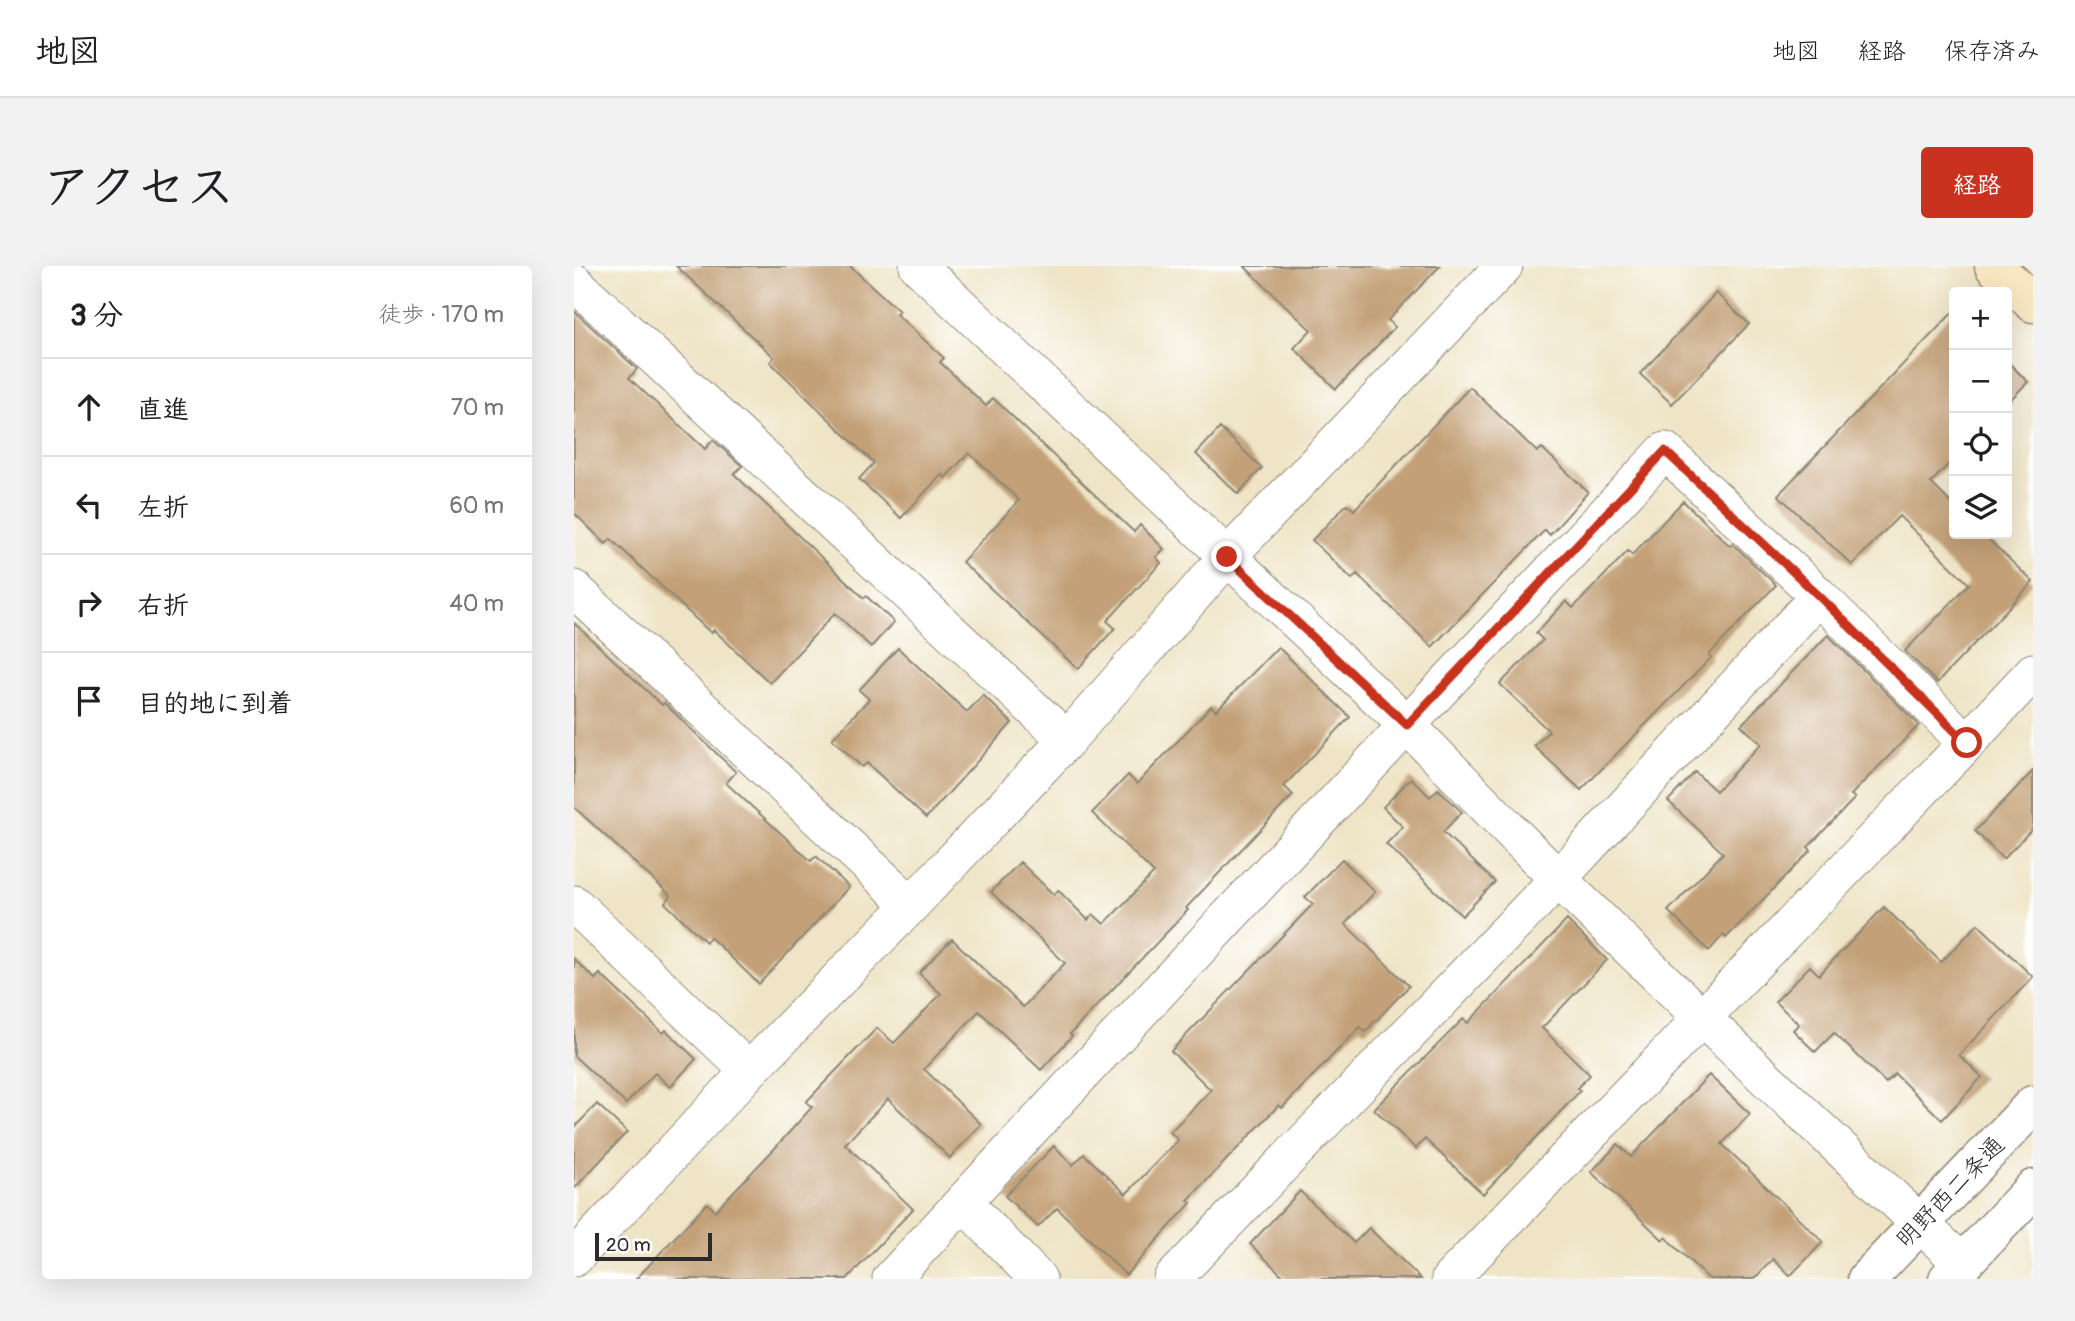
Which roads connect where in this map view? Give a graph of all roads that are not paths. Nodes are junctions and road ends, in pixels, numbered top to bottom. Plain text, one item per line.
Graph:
1 (918, 266) edge
2 (1504, 266) edge
3 (1994, 266) edge
4 (574, 282) edge
5 (2033, 303) edge
6 (1227, 557) junction
7 (574, 589) edge
8 (1819, 596) junction
9 (2033, 672) edge
10 (1407, 725) junction
11 (1067, 740) junction
12 (1967, 743) junction
13 (1558, 878) junction
14 (574, 904) edge
15 (911, 905) junction
16 (1702, 1018) junction
17 (749, 1071) junction
18 (2033, 1105) edge
19 (2033, 1189) edge
20 (963, 1202) junction
21 (1920, 1223) junction
22 (574, 1258) edge
23 (1955, 1271) edge
24 (891, 1279) edge
25 (1038, 1279) edge
26 (1172, 1279) edge
27 (1450, 1279) edge
28 (1867, 1279) edge

1 - 6 street
2 - 6 street
3 - 5 main road
4 - 11 street
6 - 10 street
6 - 11 street
7 - 15 street
8 - 10 street
8 - 12 street
8 - 13 street
9 - 12 street
10 - 13 street
10 - 20 street
11 - 15 street
12 - 16 street
13 - 16 street
13 - 26 street
14 - 17 street
15 - 17 street
16 - 21 street
16 - 27 street
17 - 22 street
18 - 21 street, 明野西二条通
19 - 23 street
20 - 24 street
20 - 25 street
21 - 23 street
21 - 28 street, 明野西二条通

